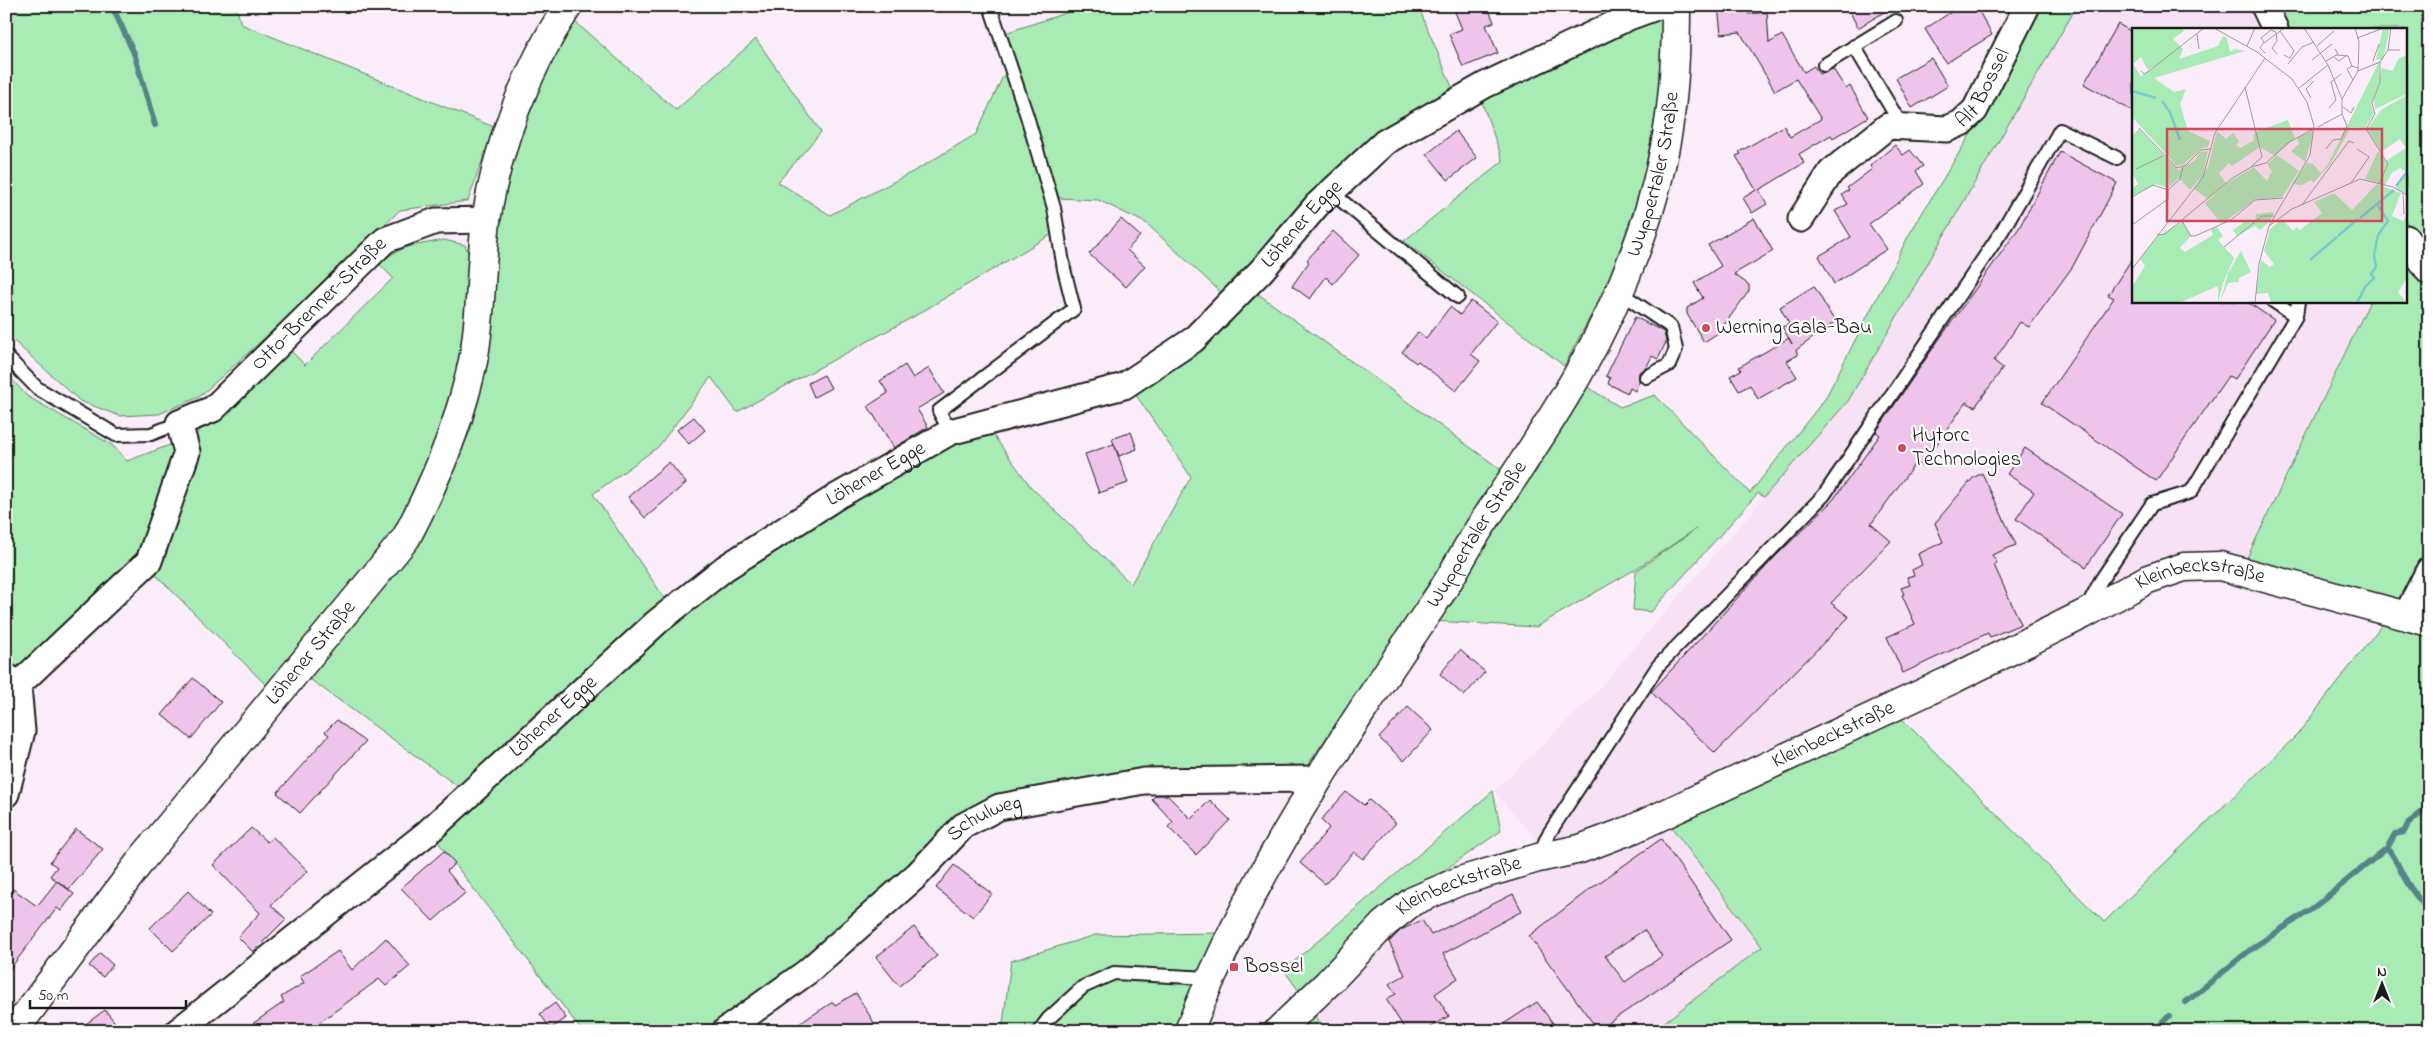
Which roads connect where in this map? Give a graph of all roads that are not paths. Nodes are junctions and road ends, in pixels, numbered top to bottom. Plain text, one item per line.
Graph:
1 (568, 6) edge
2 (990, 6) edge
3 (1659, 6) edge
4 (1676, 6) edge
5 (2027, 6) edge
6 (2264, 6) edge
7 (1896, 21) dead end
8 (2275, 28) edge
9 (1854, 46) junction
10 (1824, 65) dead end
11 (1902, 126) junction
12 (2117, 158) dead end
13 (1331, 192) junction
14 (1801, 219) dead end
15 (486, 220) junction
16 (2408, 241) edge
17 (2429, 272) edge
18 (1619, 292) junction
19 (1458, 297) dead end
20 (2275, 302) edge
21 (2298, 302) edge
22 (2296, 316) junction
23 (6, 356) edge
24 (1646, 377) dead end
25 (178, 423) junction
26 (950, 432) junction
27 (2429, 570) edge
28 (2084, 614) junction
29 (2418, 619) edge
30 (12, 681) edge
31 (1317, 779) junction
32 (6, 794) edge
33 (1538, 858) junction
34 (1209, 978) junction
35 (14, 1031) edge
36 (178, 1031) edge
37 (724, 1031) edge
38 (1039, 1031) edge
39 (1188, 1031) edge
40 (1278, 1031) edge

1 - 15 street
2 - 26 lane, Löhener Egge
3 - 13 street, Löhener Egge
4 - 18 street, Wuppertaler Straße
5 - 11 street, Alt Bossel
6 - 8 street
7 - 9 lane
9 - 10 lane
9 - 11 lane
11 - 14 street, Alt Bossel
12 - 33 lane
13 - 19 lane
13 - 26 street, Löhener Egge
15 - 25 street, Otto-Brenner-Straße
15 - 35 street, Löhener Straße
16 - 17 street
18 - 24 lane
18 - 31 street, Wuppertaler Straße
20 - 22 lane
21 - 22 lane
22 - 28 lane
23 - 25 lane, Otto-Brenner-Straße
25 - 30 street
26 - 36 street, Löhener Egge
27 - 29 street
28 - 29 street, Kleinbeckstraße
28 - 33 street, Kleinbeckstraße
30 - 32 street
31 - 34 street, Wuppertaler Straße
31 - 37 street, Schulweg
33 - 40 street, Kleinbeckstraße
34 - 38 lane
34 - 39 street, Wuppertaler Straße

